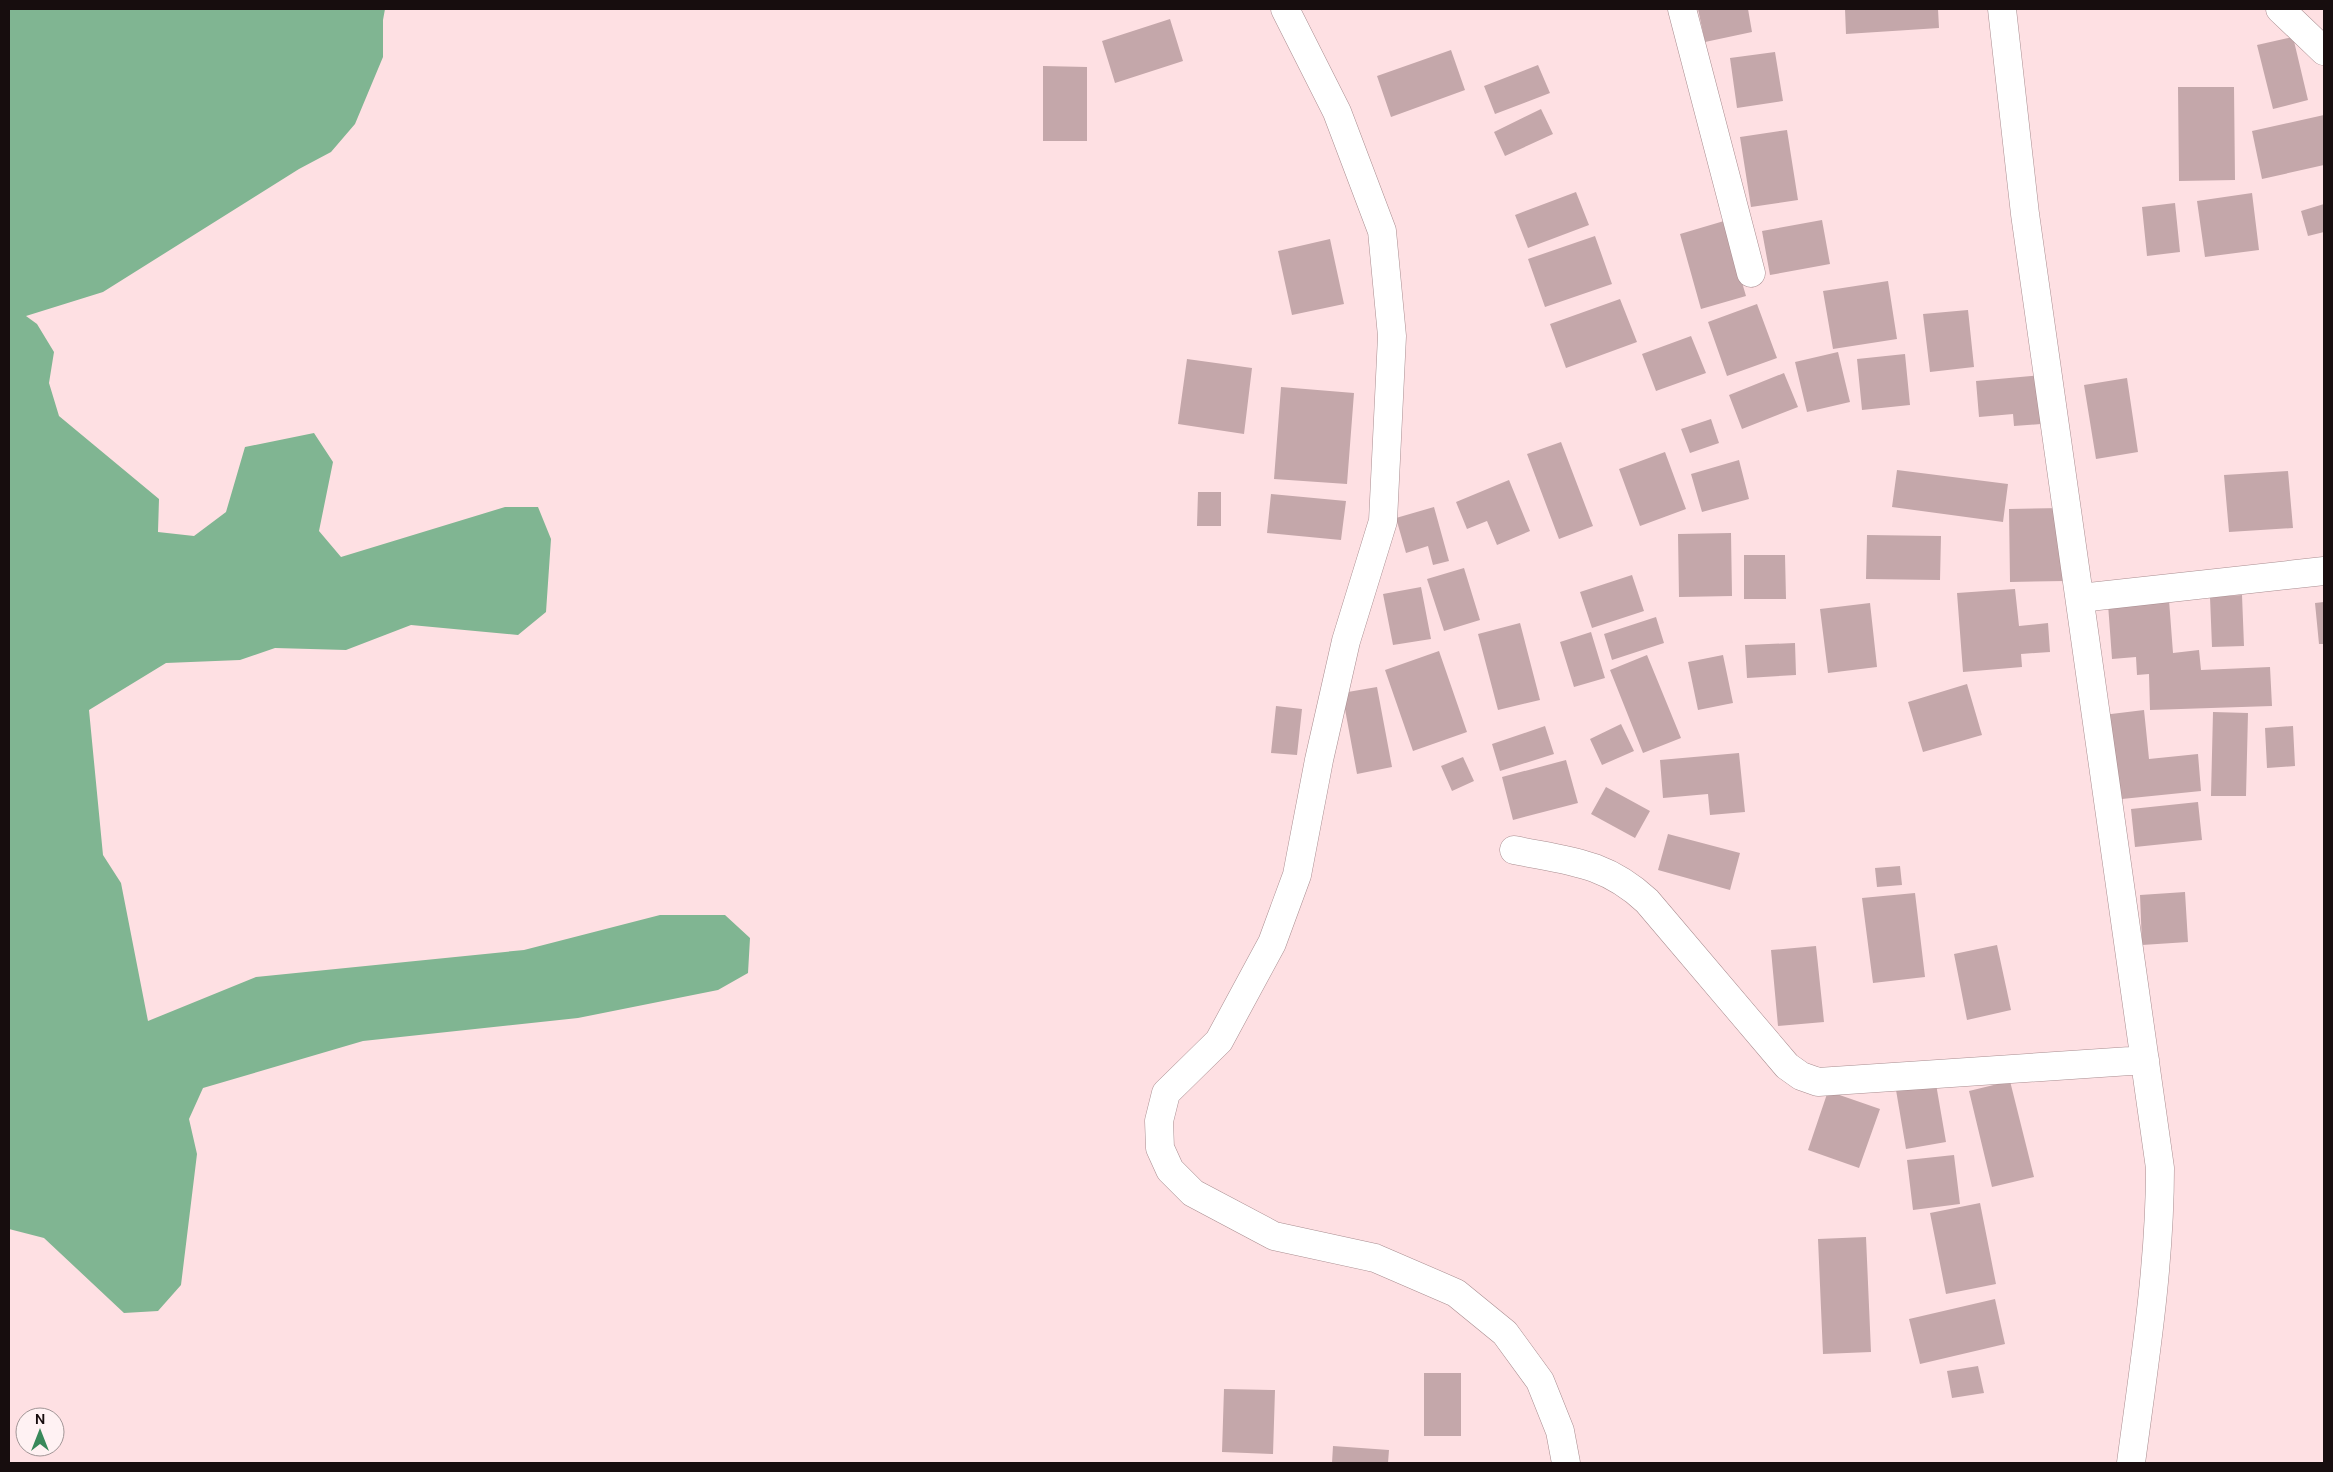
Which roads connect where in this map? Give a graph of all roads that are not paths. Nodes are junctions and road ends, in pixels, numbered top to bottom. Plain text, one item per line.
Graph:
1 (1285, 9) edge
2 (1682, 9) edge
3 (2002, 9) edge
4 (2280, 9) edge
5 (2324, 51) edge
6 (1751, 272) dead end
7 (2324, 571) edge
8 (2080, 598) junction
9 (1514, 850) dead end
10 (2145, 1060) junction
11 (1566, 1463) edge
12 (2131, 1463) edge

1 - 11 street
2 - 6 street
3 - 8 street
4 - 5 street
7 - 8 street
8 - 10 street
9 - 10 street
10 - 12 street

